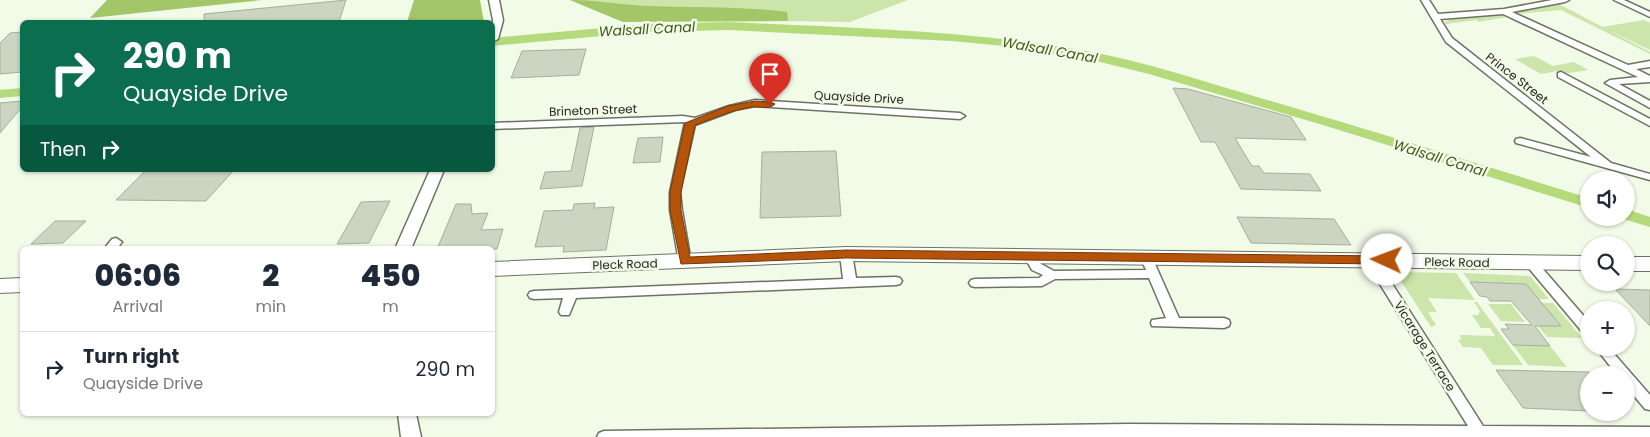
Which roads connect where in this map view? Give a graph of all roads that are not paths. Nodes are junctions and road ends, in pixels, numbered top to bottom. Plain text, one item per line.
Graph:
1 (494, 0) edge
2 (1424, 0) edge
3 (1565, 0) edge
4 (1618, 0) edge
5 (1650, 6) edge
6 (1636, 8) junction
7 (1504, 11) junction
8 (1650, 15) edge
9 (1434, 17) junction
10 (495, 28) edge
11 (1650, 64) edge
12 (1626, 68) junction
13 (1561, 75) dead end
14 (1649, 78) edge
15 (1650, 105) edge
16 (960, 116) dead end
17 (690, 123) junction
18 (1650, 123) edge
19 (495, 126) edge
20 (1520, 141) dead end
21 (1607, 165) junction
22 (436, 172) edge
23 (1650, 177) edge
24 (404, 246) edge
25 (846, 254) junction
26 (1030, 256) junction
27 (1371, 260) junction
28 (685, 262) junction
29 (1531, 262) junction
30 (1580, 263) edge
31 (1635, 264) edge
32 (1650, 264) edge
33 (1150, 265) junction
34 (495, 269) edge
35 (1052, 274) junction
36 (896, 281) dead end
37 (850, 282) junction
38 (975, 283) dead end
39 (20, 285) edge
40 (0, 286) edge
41 (570, 294) junction
42 (534, 295) dead end
43 (565, 312) dead end
44 (1580, 320) edge
45 (1157, 323) dead end
46 (1174, 323) junction
47 (1224, 323) dead end
48 (1609, 356) edge
49 (1617, 366) edge
50 (1635, 387) edge
51 (1650, 406) edge
52 (407, 416) edge
53 (1478, 432) junction
54 (1650, 433) edge
55 (1145, 434) edge
56 (1401, 434) edge
57 (411, 437) edge
58 (604, 437) edge

1 - 10 street
2 - 9 street, Prince Street
3 - 7 street
4 - 6 street
5 - 6 street
6 - 8 street
7 - 9 street
7 - 12 street
9 - 21 street, Prince Street
11 - 12 street
12 - 14 street
13 - 18 street
14 - 15 street
16 - 17 street, Quayside Drive
17 - 19 street, Brineton Street
17 - 28 street
20 - 21 street, Prince Street
21 - 23 street, Prince Street
22 - 24 street
25 - 26 highway, Pleck Road
25 - 28 highway, Pleck Road
25 - 37 street
26 - 33 highway, Pleck Road
26 - 35 street
27 - 29 highway, Pleck Road
27 - 33 highway, Pleck Road
27 - 53 street, Vicarage Terrace
28 - 34 highway, Pleck Road
29 - 30 highway, Pleck Road
29 - 44 street
31 - 32 highway
33 - 35 street, Pleck Road
33 - 46 street
35 - 38 street, Pleck Road
36 - 37 street
37 - 41 street
39 - 40 highway
41 - 42 street
41 - 43 street
45 - 46 street
46 - 47 street
48 - 49 street
50 - 51 street
52 - 57 street
53 - 54 street
53 - 56 street
55 - 56 street
55 - 58 street

